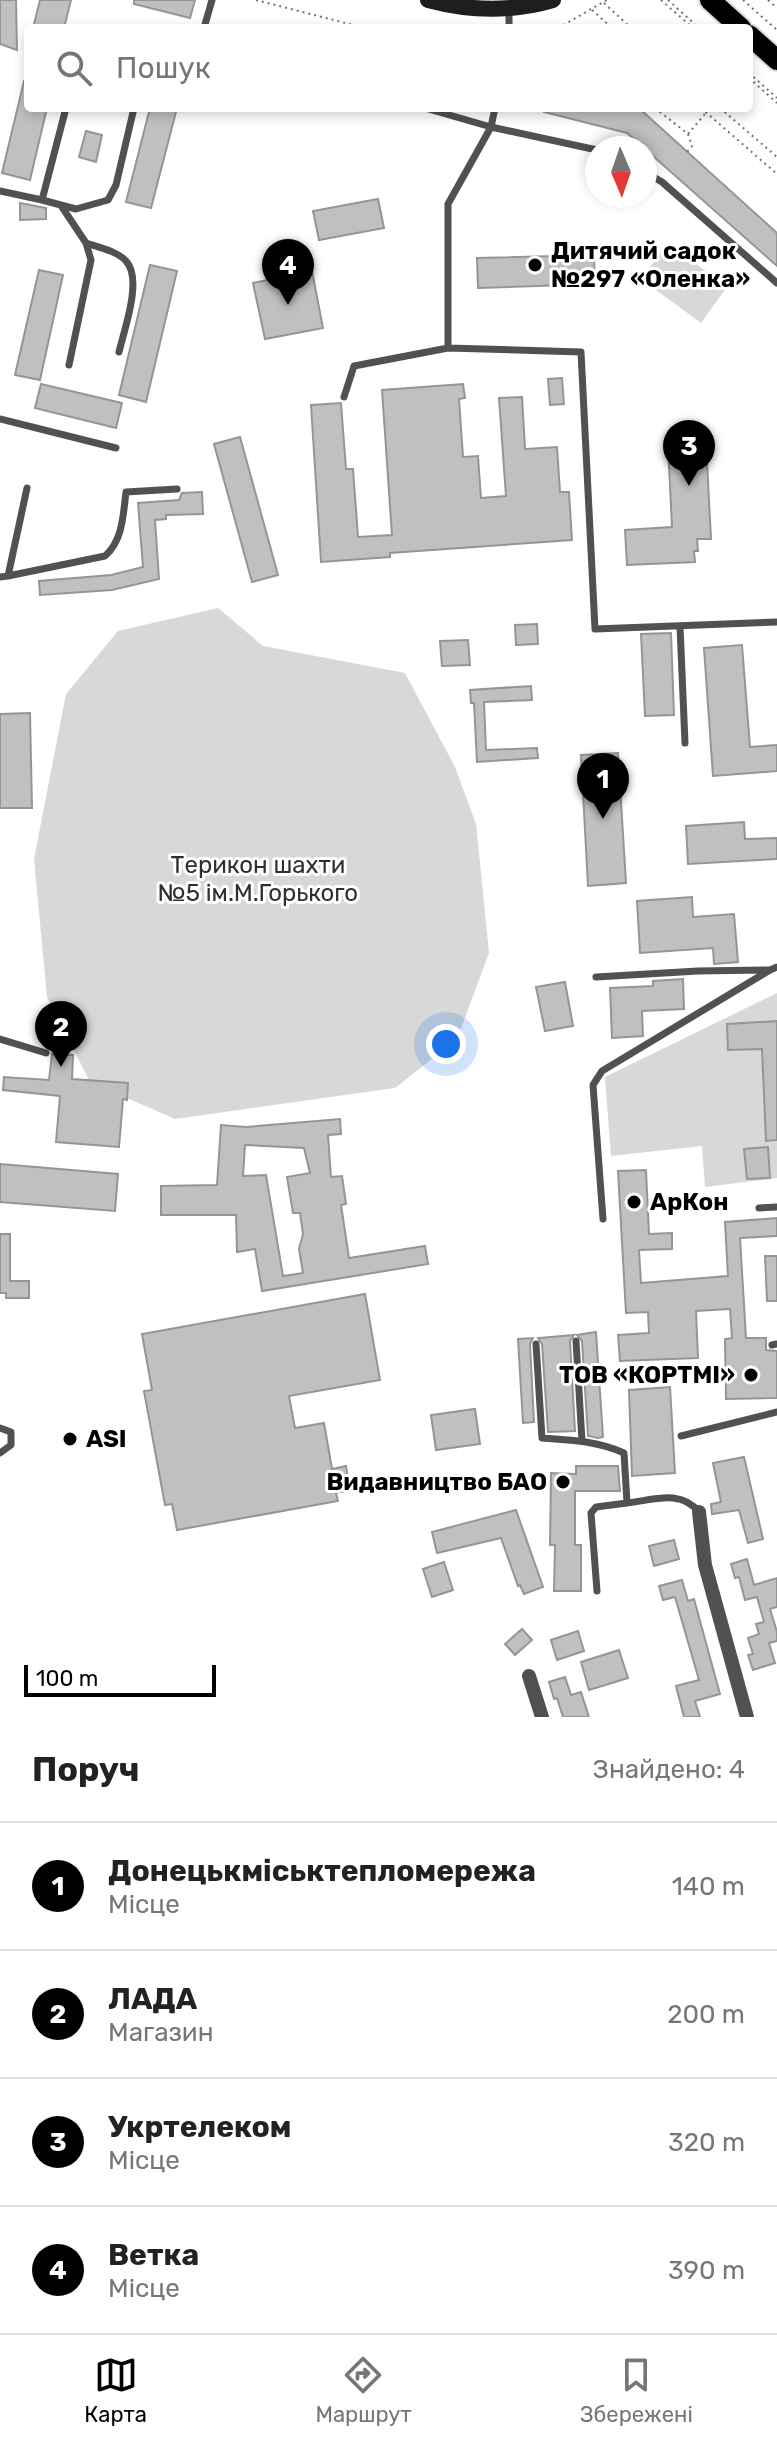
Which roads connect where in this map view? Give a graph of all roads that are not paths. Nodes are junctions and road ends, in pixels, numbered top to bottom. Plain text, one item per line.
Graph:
1 (212, 0) edge
2 (428, 0) edge
3 (553, 0) edge
4 (710, 0) edge
5 (509, 8) junction
6 (205, 24) edge
7 (509, 24) edge
8 (737, 24) edge
9 (753, 39) edge
10 (777, 60) edge
11 (65, 112) edge
12 (133, 112) edge
13 (439, 112) edge
14 (494, 112) edge
15 (491, 127) junction
16 (585, 147) edge
17 (657, 179) edge
18 (0, 191) edge
19 (42, 200) junction
20 (61, 205) junction
21 (86, 243) junction
22 (777, 283) edge
23 (448, 348) junction
24 (119, 352) dead end
25 (69, 365) dead end
26 (344, 397) dead end
27 (0, 419) edge
28 (116, 448) dead end
29 (27, 488) dead end
30 (177, 489) dead end
31 (4, 576) edge
32 (777, 622) edge
33 (680, 626) junction
34 (685, 743) dead end
35 (773, 969) edge
36 (596, 977) dead end
37 (0, 1039) edge
38 (46, 1053) dead end
39 (777, 1207) edge
40 (759, 1208) dead end
41 (603, 1219) dead end
42 (576, 1341) dead end
43 (536, 1344) dead end
44 (777, 1412) edge
45 (0, 1428) edge
46 (681, 1436) dead end
47 (582, 1441) junction
48 (0, 1453) edge
49 (627, 1503) junction
50 (699, 1512) joint
51 (597, 1591) dead end
52 (529, 1676) dead end
53 (542, 1717) edge
54 (747, 1717) edge

1 - 6 lane
2 - 5 main road
3 - 5 main road
4 - 8 main road
5 - 7 lane
9 - 10 main road
11 - 19 lane
12 - 20 lane
13 - 15 lane
14 - 15 lane
15 - 16 lane
15 - 23 lane
17 - 22 lane
18 - 19 lane
19 - 20 lane
20 - 21 lane
21 - 24 lane
21 - 25 lane
23 - 26 lane
23 - 33 lane
27 - 28 lane
29 - 31 lane
30 - 31 lane
32 - 33 lane
33 - 34 lane
35 - 36 lane
35 - 41 lane
37 - 38 lane
39 - 40 lane
42 - 47 lane
43 - 47 lane
44 - 46 lane
45 - 48 lane
47 - 49 lane
49 - 50 lane
49 - 51 lane
50 - 54 street
52 - 53 street

